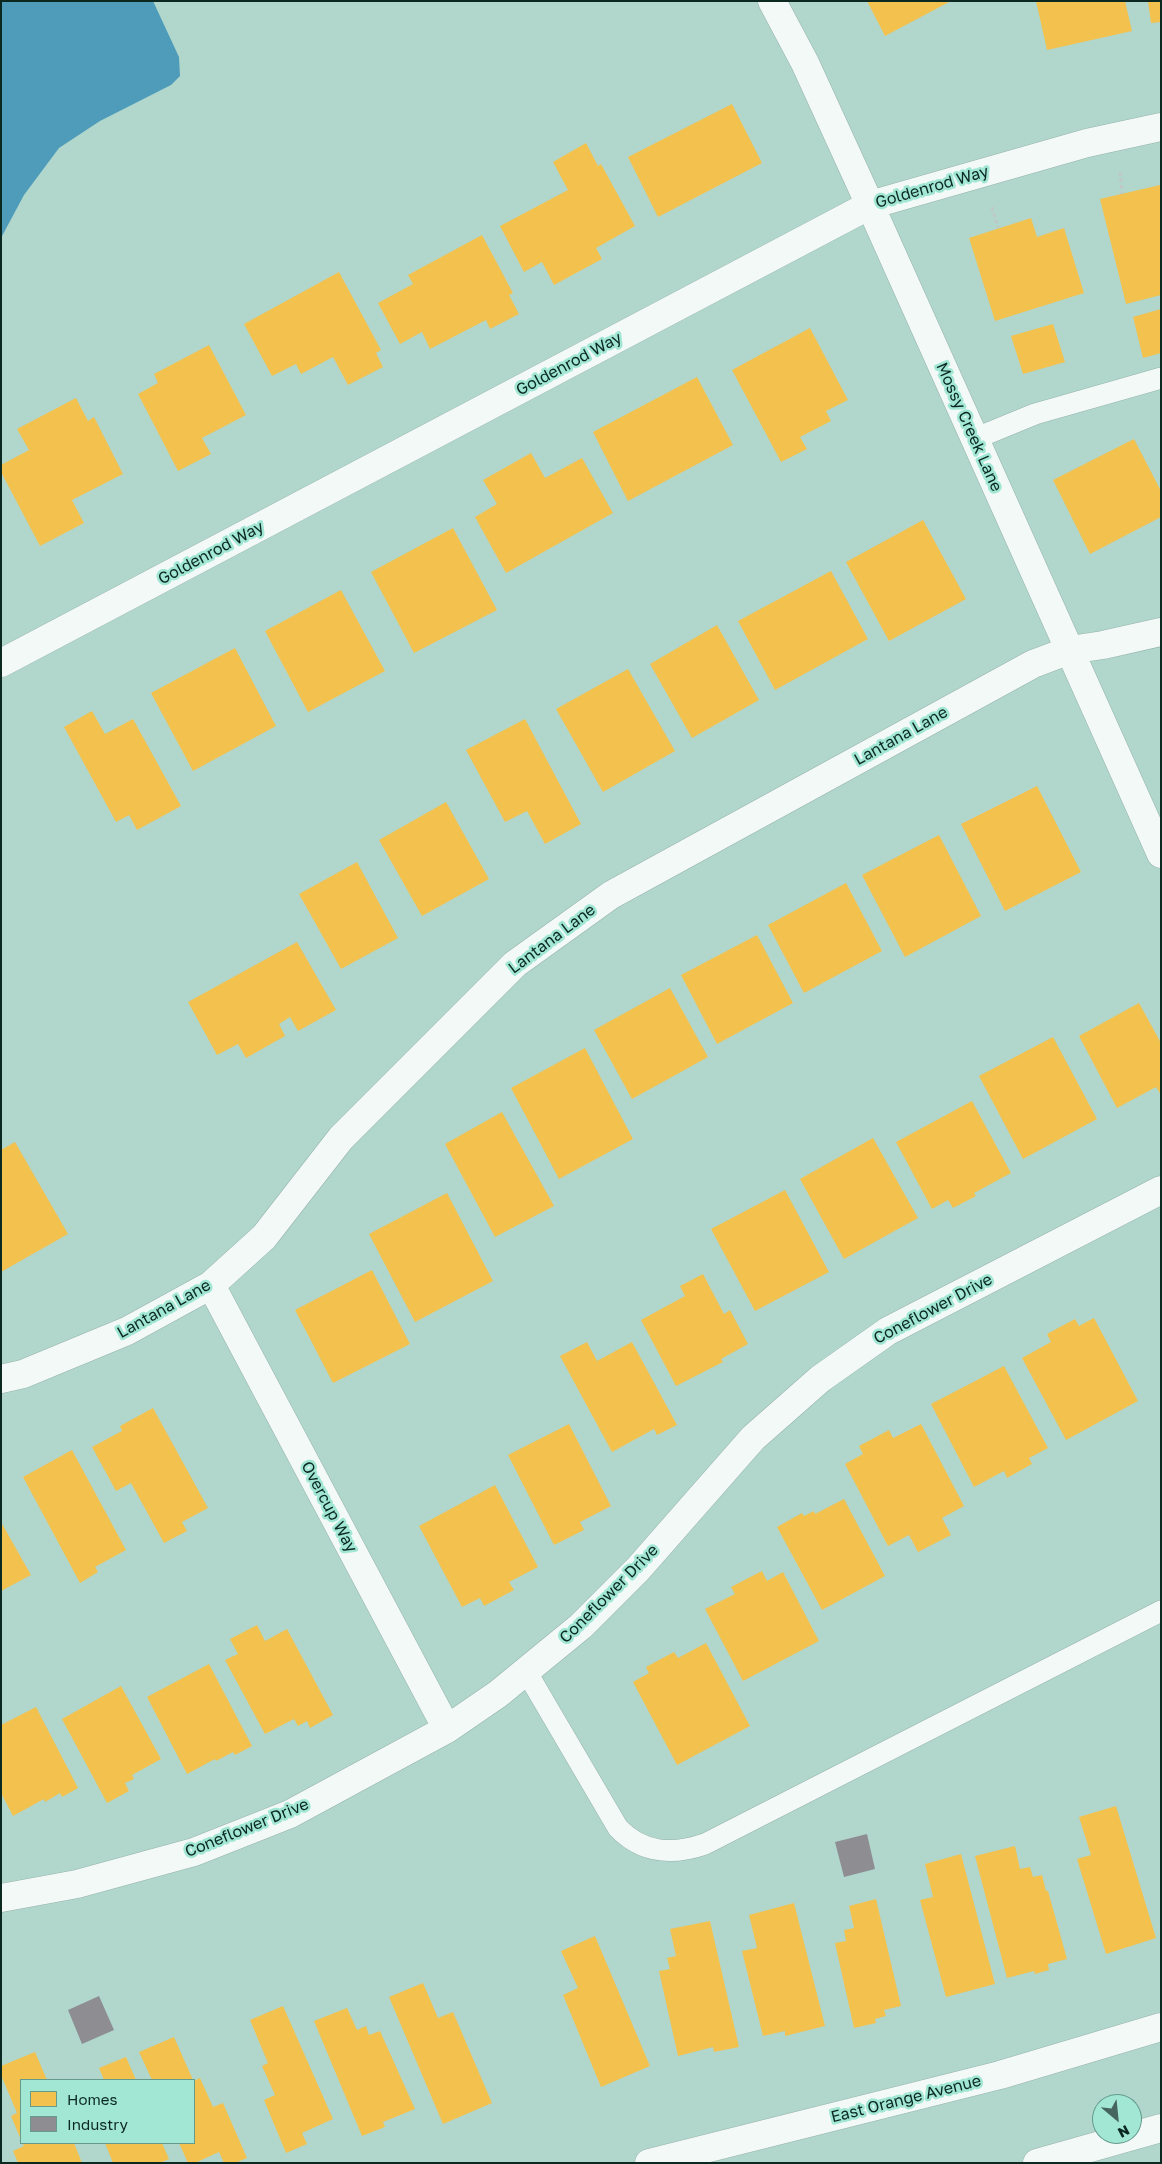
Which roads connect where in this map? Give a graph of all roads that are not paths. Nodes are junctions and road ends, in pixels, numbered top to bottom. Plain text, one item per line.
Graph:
1 (772, 1) edge
2 (1161, 127) edge
3 (870, 205) junction
4 (1161, 378) edge
5 (974, 439) junction
6 (1161, 632) edge
7 (1070, 650) junction
8 (1, 663) edge
9 (1161, 854) edge
10 (1161, 1190) edge
11 (211, 1285) junction
12 (1, 1379) edge
13 (1161, 1611) edge
14 (526, 1671) junction
15 (447, 1729) junction
16 (1, 1898) edge
17 (1161, 2027) edge
18 (1161, 2128) edge
19 (649, 2163) edge
20 (1037, 2163) edge

1 - 3 street, Mossy Creek Lane
2 - 3 street, Goldenrod Way
3 - 5 street, Mossy Creek Lane
3 - 8 street, Goldenrod Way
4 - 5 lane
5 - 7 street, Mossy Creek Lane
6 - 7 street, Lantana Lane
7 - 9 street, Mossy Creek Lane
7 - 11 street, Lantana Lane
10 - 14 street, Coneflower Drive
11 - 12 street, Lantana Lane
11 - 15 street, Overcup Way
13 - 14 lane
14 - 15 street, Coneflower Drive
15 - 16 street, Coneflower Drive
17 - 19 street, East Orange Avenue
18 - 20 street

